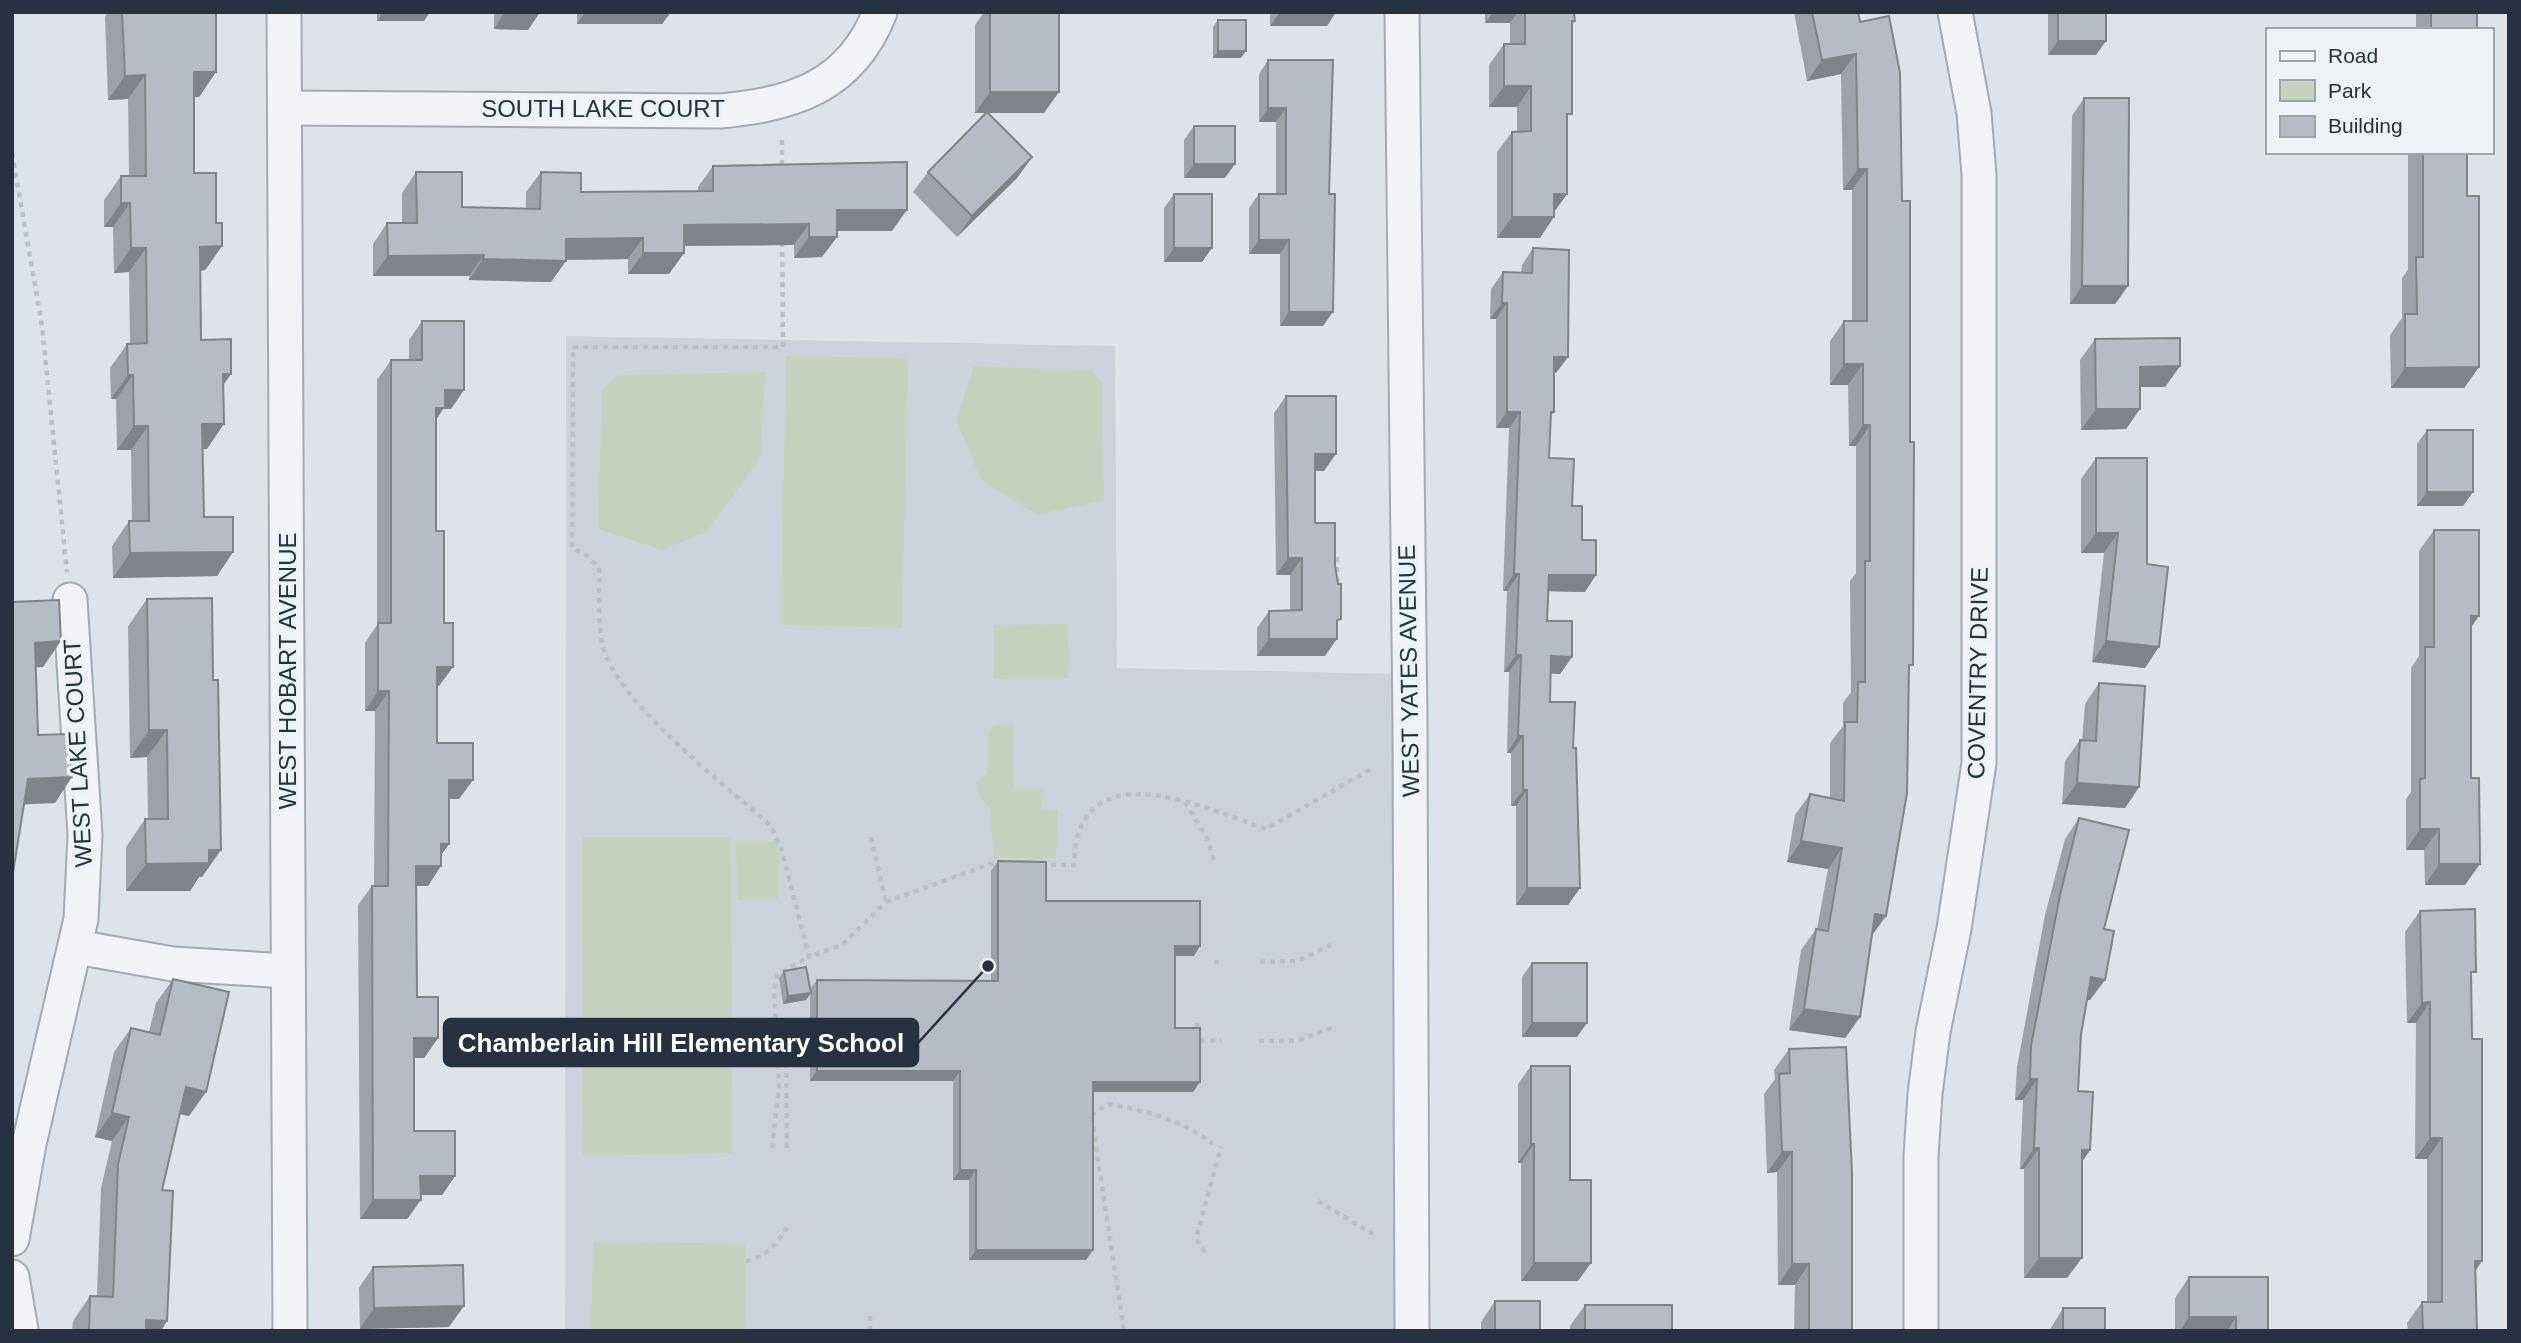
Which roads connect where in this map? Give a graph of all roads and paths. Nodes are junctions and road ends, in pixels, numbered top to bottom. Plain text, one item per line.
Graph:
1 (284, 12) edge
2 (880, 12) edge
3 (1402, 12) edge
4 (1955, 12) edge
5 (285, 108) junction
6 (782, 140) dead end
7 (12, 153) edge
8 (782, 181) edge
9 (782, 237) edge
10 (1337, 557) edge
11 (1337, 593) edge
12 (70, 600) joint
13 (1370, 769) dead end
14 (1184, 801) junction
15 (871, 837) dead end
16 (1214, 860) dead end
17 (1014, 864) edge
18 (1038, 865) edge
19 (886, 901) junction
20 (1331, 945) dead end
21 (76, 947) junction
22 (809, 957) junction
23 (1214, 962) dead end
24 (1221, 962) dead end
25 (1260, 962) dead end
26 (288, 971) junction
27 (1197, 1023) dead end
28 (1332, 1028) dead end
29 (810, 1040) dead end
30 (1221, 1040) dead end
31 (1259, 1041) dead end
32 (1213, 1144) dead end
33 (1221, 1147) dead end
34 (772, 1148) dead end
35 (787, 1148) dead end
36 (1318, 1202) dead end
37 (789, 1224) dead end
38 (1373, 1234) dead end
39 (12, 1239) edge
40 (1205, 1252) dead end
41 (746, 1261) dead end
42 (12, 1277) edge
43 (870, 1314) dead end
44 (21, 1330) edge
45 (290, 1331) edge
46 (870, 1331) edge
47 (1124, 1331) edge
48 (1412, 1331) edge
49 (1921, 1331) edge

1 - 5 street, WEST HOBART AVENUE
2 - 5 street, SOUTH LAKE COURT
3 - 48 street, WEST YATES AVENUE
4 - 49 street, COVENTRY DRIVE
5 - 26 street, WEST HOBART AVENUE
6 - 8 path
7 - 12 path
9 - 22 path
10 - 11 path
12 - 21 street, WEST LAKE COURT
13 - 14 path
14 - 16 path
14 - 18 path
15 - 19 path
17 - 19 path
19 - 22 path
20 - 25 path
21 - 26 street
21 - 39 street, WEST LAKE COURT
22 - 34 path
23 - 24 path
26 - 45 street, WEST HOBART AVENUE
27 - 30 path
28 - 31 path
29 - 35 path
32 - 47 path
33 - 40 path
36 - 38 path
37 - 41 path
42 - 44 street
43 - 46 path

